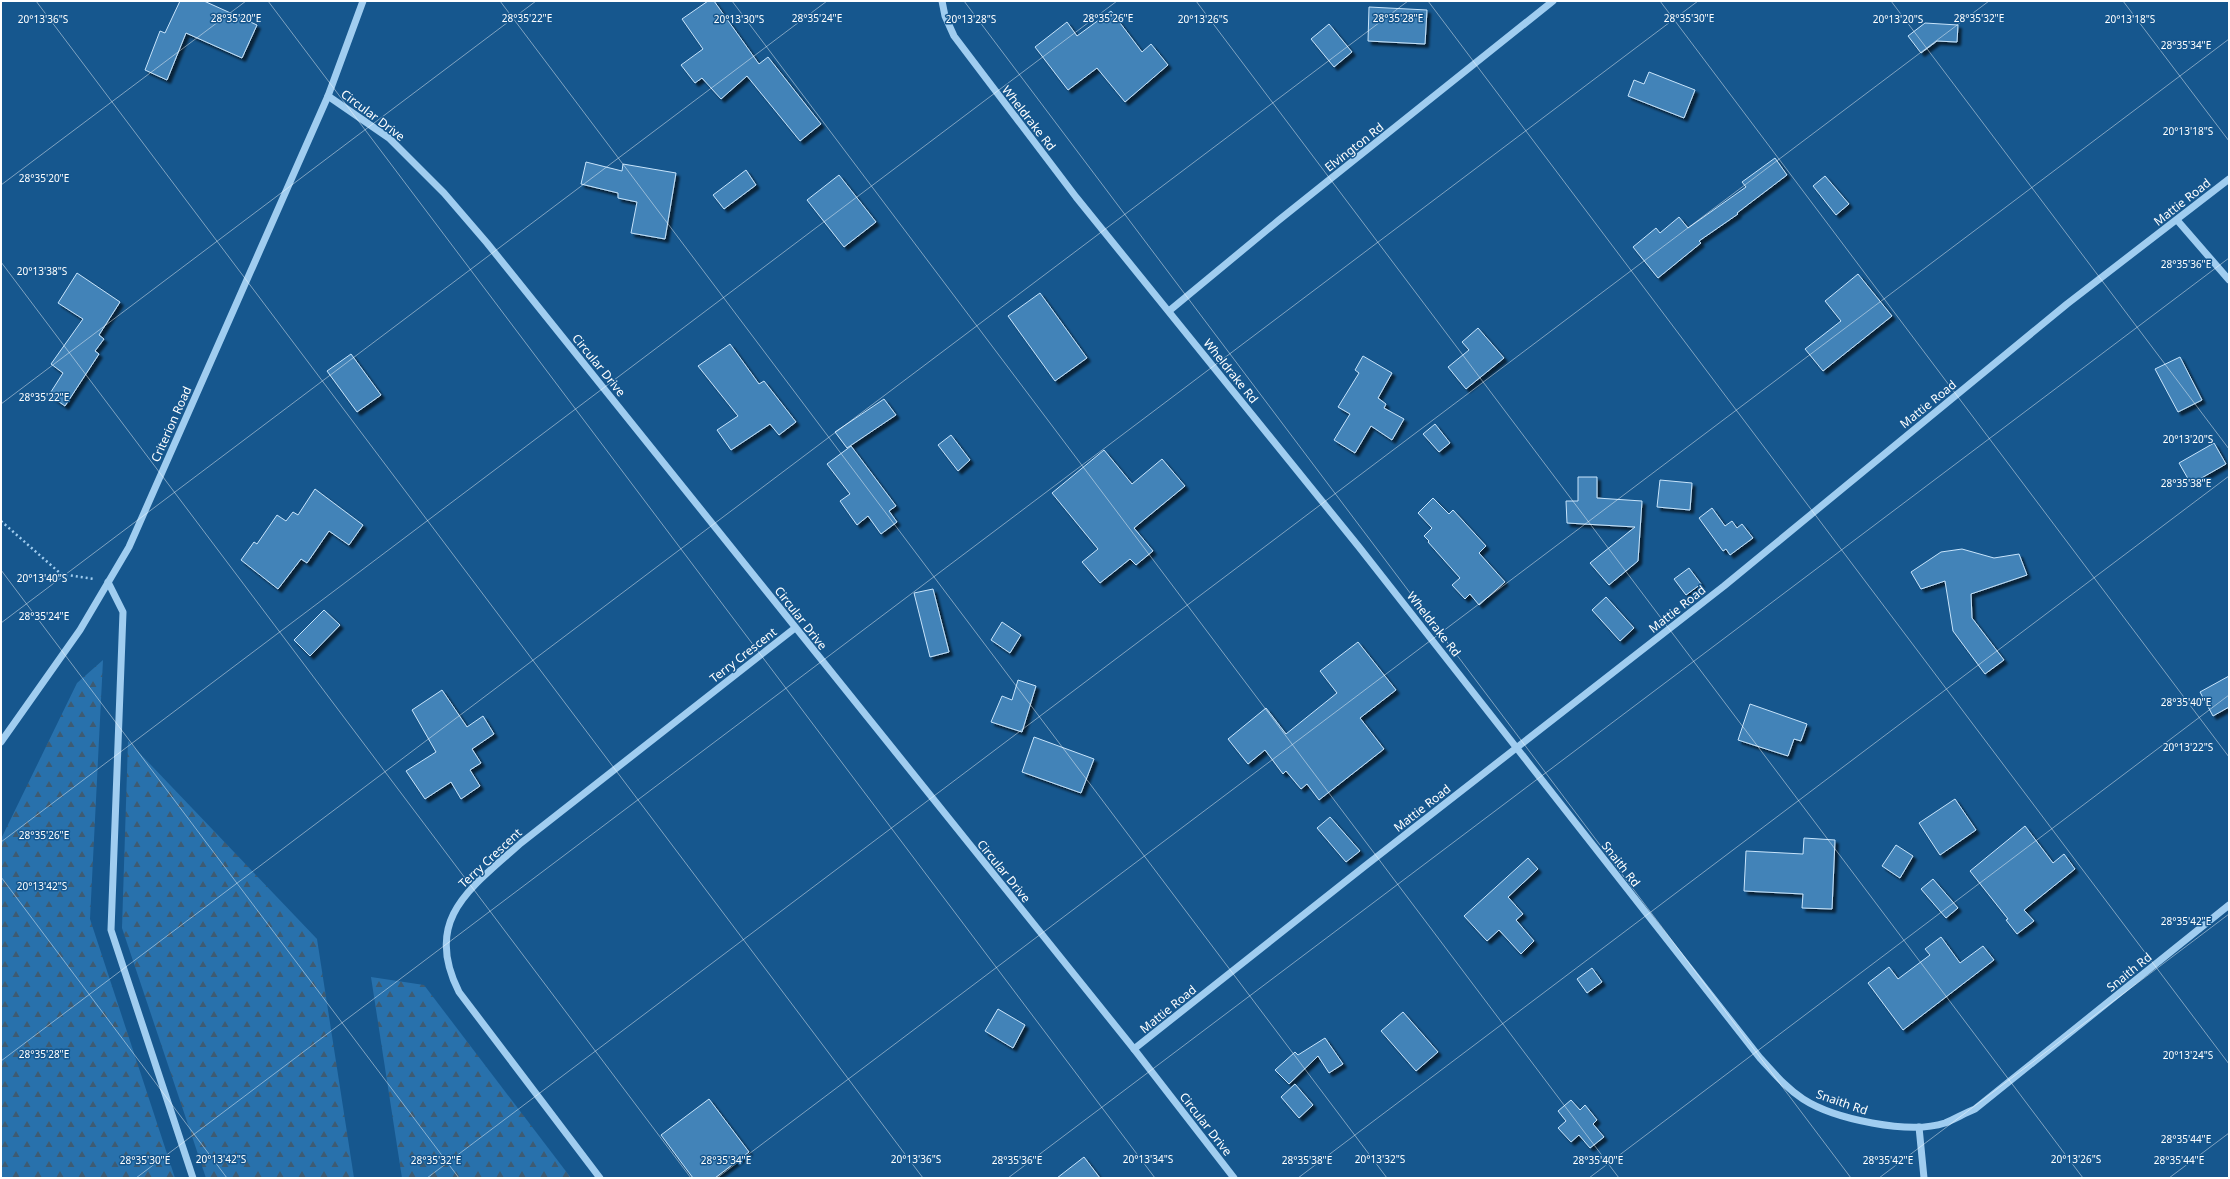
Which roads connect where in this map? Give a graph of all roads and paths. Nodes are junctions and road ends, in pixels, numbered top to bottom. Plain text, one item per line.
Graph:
1 (363, 1) edge
2 (942, 1) edge
3 (1553, 1) edge
4 (328, 96) junction
5 (2229, 179) edge
6 (2177, 220) junction
7 (2229, 280) edge
8 (1169, 311) junction
9 (1, 521) edge
10 (108, 582) junction
11 (794, 628) junction
12 (1, 742) edge
13 (1517, 748) junction
14 (2229, 905) edge
15 (1134, 1049) junction
16 (1919, 1127) junction
17 (193, 1178) edge
18 (600, 1178) edge
19 (1234, 1178) edge
20 (1924, 1178) edge

1 - 4 street, Criterion Road
2 - 8 street, Wheldrake Rd
3 - 8 street, Elvington Rd
4 - 10 street, Criterion Road
4 - 11 street, Circular Drive
5 - 6 street, Mattie Road
6 - 7 street
6 - 13 street, Mattie Road
8 - 13 street, Wheldrake Rd
9 - 10 path
10 - 12 street, Criterion Road
10 - 17 street
11 - 15 street, Circular Drive
11 - 18 street, Terry Crescent
13 - 15 street, Mattie Road
13 - 16 street, Snaith Rd
14 - 16 street, Snaith Rd
15 - 19 street, Circular Drive
16 - 20 street

